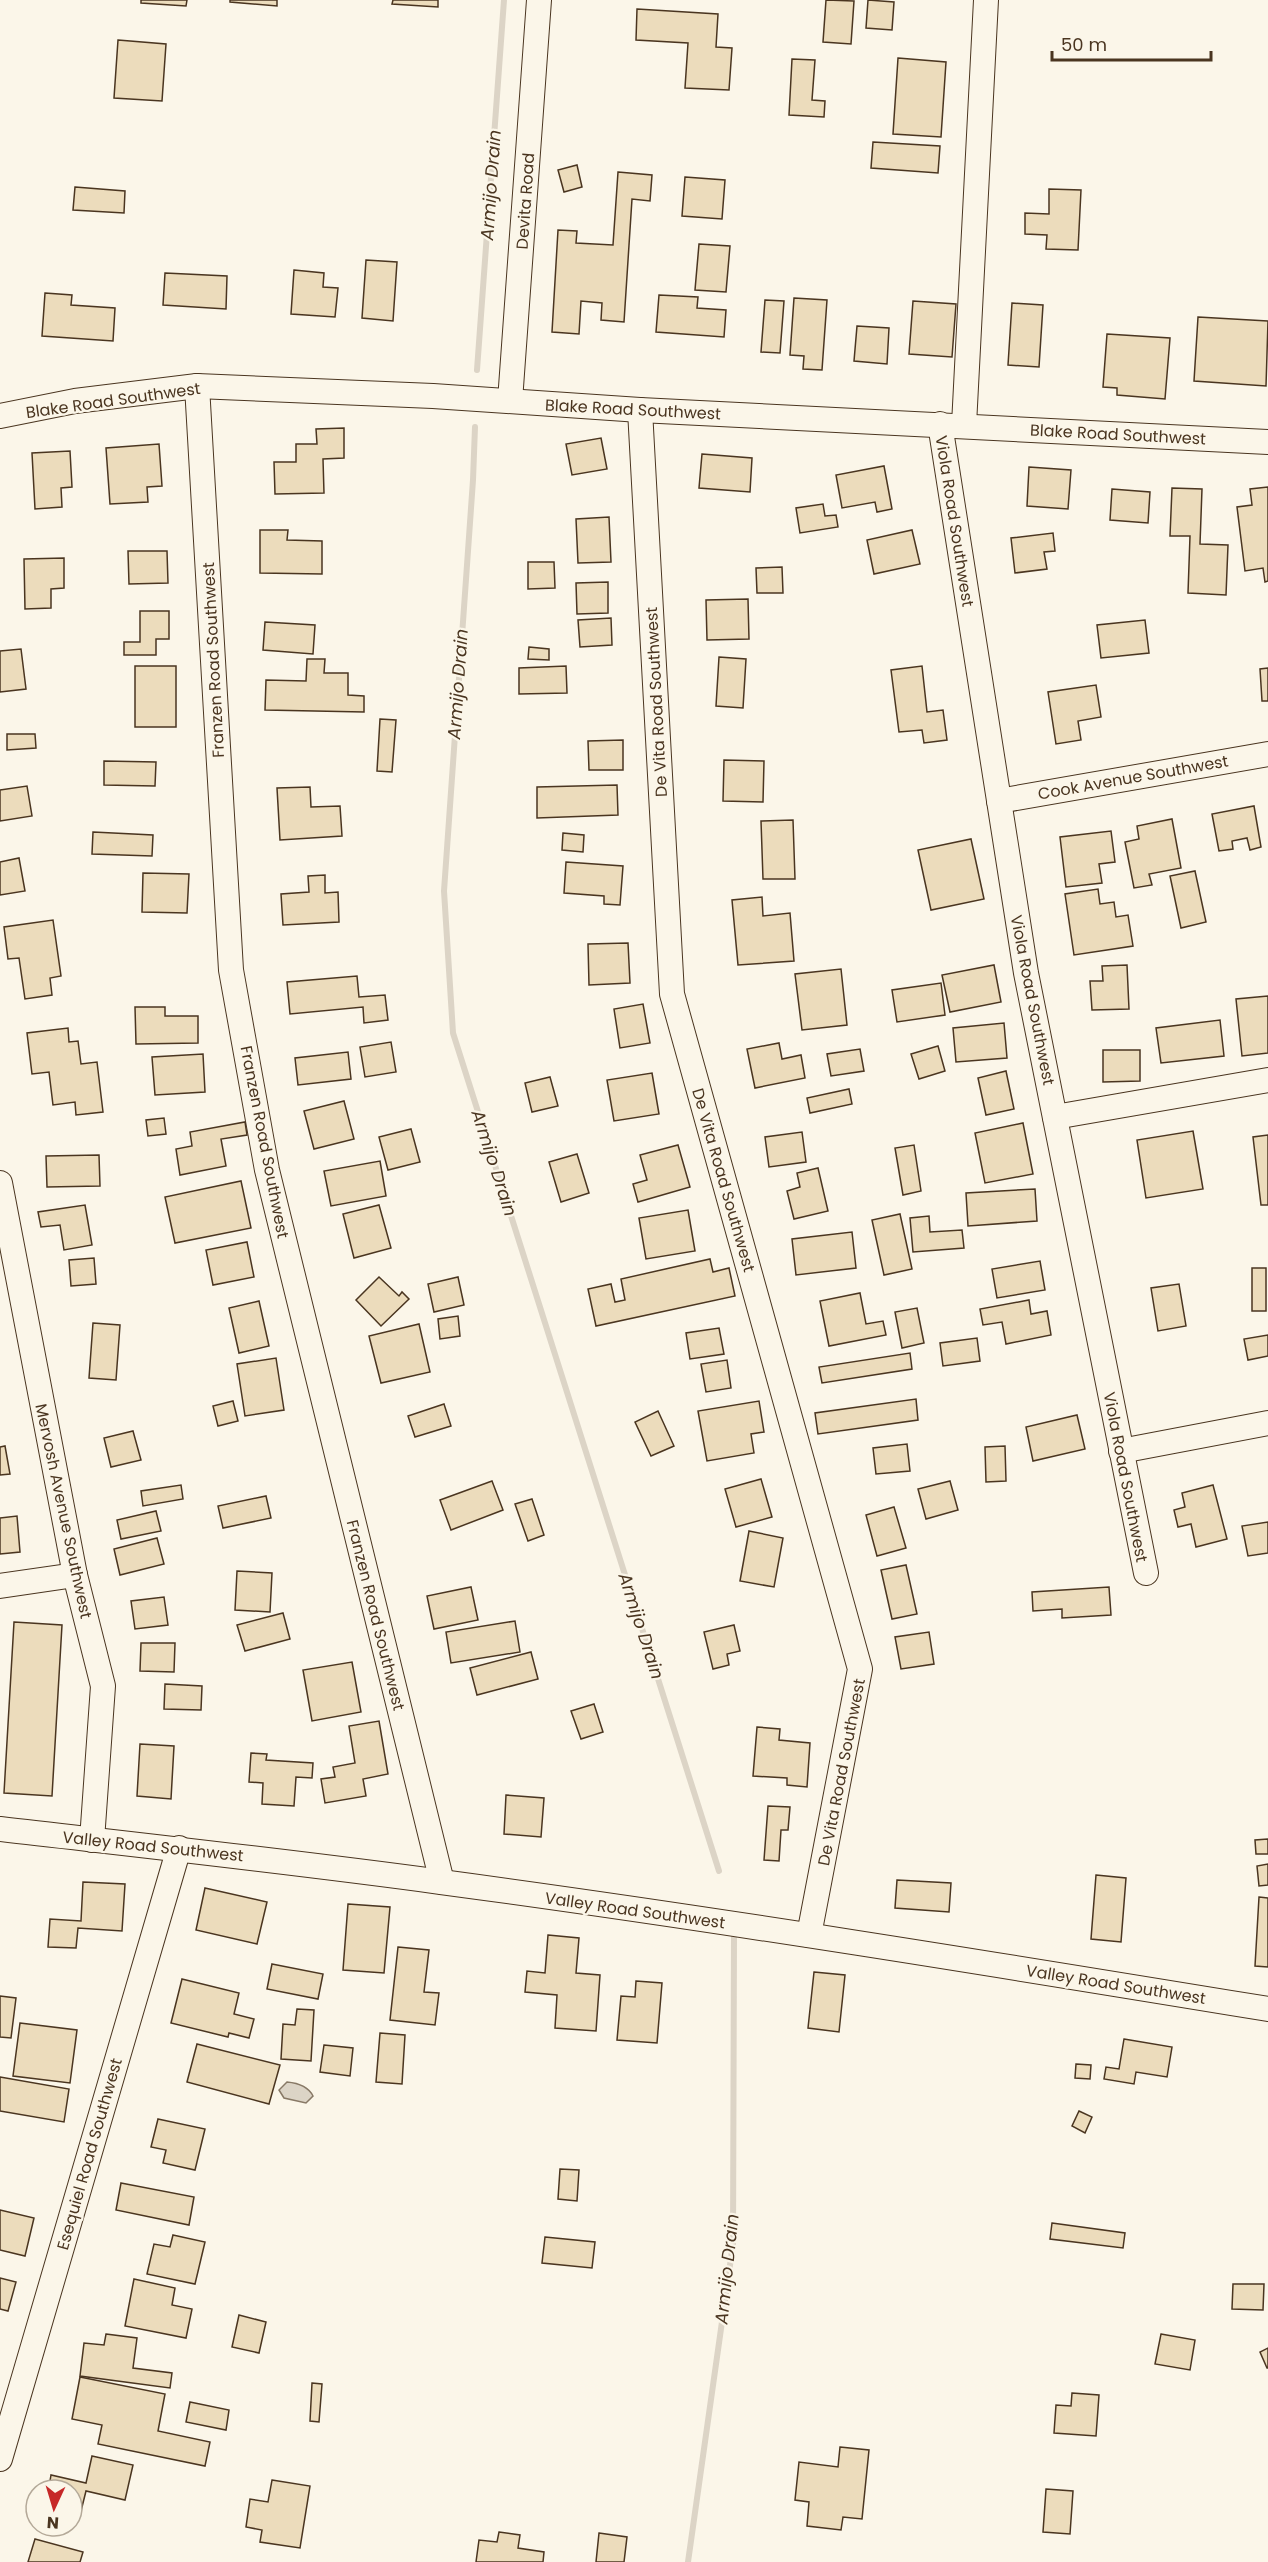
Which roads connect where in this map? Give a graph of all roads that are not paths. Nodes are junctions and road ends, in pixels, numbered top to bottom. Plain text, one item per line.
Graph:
1 (539, 0) edge
2 (986, 0) edge
3 (198, 386) junction
4 (510, 401) junction
5 (640, 410) junction
6 (0, 416) edge
7 (940, 424) junction
8 (964, 425) junction
9 (1268, 442) edge
10 (1268, 753) edge
11 (999, 801) junction
12 (1268, 1080) edge
13 (1055, 1117) junction
14 (0, 1183) edge
15 (7, 1259) edge
16 (1268, 1423) edge
17 (1121, 1451) junction
18 (1146, 1573) dead end
19 (75, 1575) junction
20 (0, 1586) edge
21 (0, 1829) edge
22 (92, 1840) junction
23 (179, 1848) junction
24 (442, 1882) junction
25 (809, 1935) junction
26 (1268, 2009) edge
27 (0, 2459) edge

1 - 4 street, Devita Road
2 - 8 street, Viola Road Southwest
3 - 4 street, Blake Road Southwest
3 - 6 street, Blake Road Southwest
3 - 24 street, Franzen Road Southwest
4 - 5 street, Blake Road Southwest
5 - 7 street, Blake Road Southwest
5 - 25 street, De Vita Road Southwest
7 - 8 street, Blake Road Southwest
7 - 11 street, Viola Road Southwest
8 - 9 street, Blake Road Southwest
10 - 11 street, Cook Avenue Southwest
11 - 13 street, Viola Road Southwest
12 - 13 street
13 - 17 street, Viola Road Southwest
14 - 15 street, Mervosh Avenue Southwest
15 - 19 street, Mervosh Avenue Southwest
16 - 17 street
17 - 18 street, Viola Road Southwest
19 - 20 street
19 - 22 street, Mervosh Avenue Southwest
21 - 22 street, Valley Road Southwest
22 - 23 street, Valley Road Southwest
23 - 24 street, Valley Road Southwest
23 - 27 street, Esequiel Road Southwest
24 - 25 street, Valley Road Southwest
25 - 26 street, Valley Road Southwest

